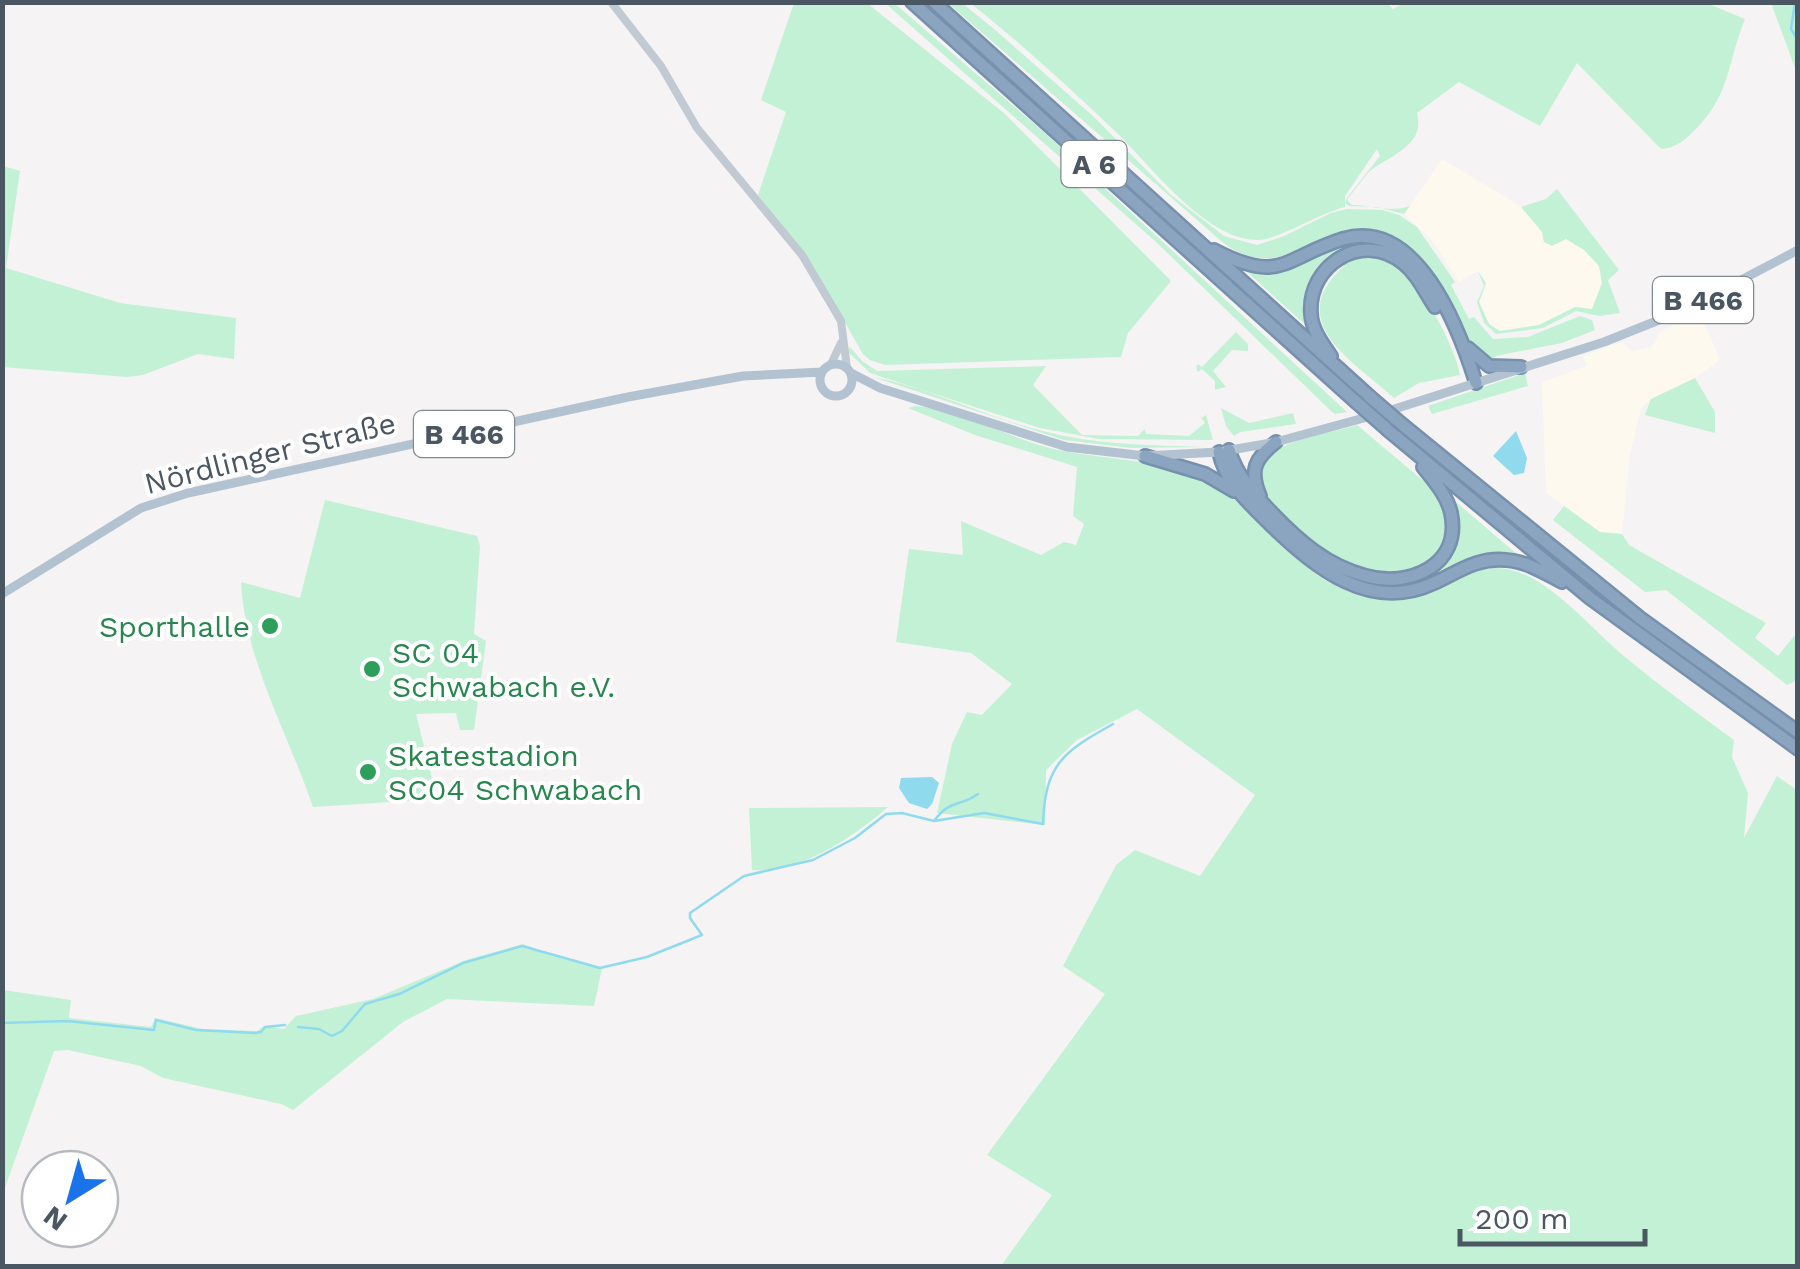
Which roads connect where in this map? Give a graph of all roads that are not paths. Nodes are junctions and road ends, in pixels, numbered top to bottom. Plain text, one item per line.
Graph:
1 (611, 2) edge
2 (912, 2) edge
3 (934, 2) edge
4 (1195, 240) junction
5 (1798, 250) edge
6 (843, 339) junction
7 (1461, 340) junction
8 (831, 364) junction
9 (1521, 366) junction
10 (849, 371) junction
11 (822, 372) junction
12 (1342, 372) junction
13 (788, 376) junction
14 (820, 384) junction
15 (1472, 384) junction
16 (850, 388) junction
17 (880, 388) junction
18 (1276, 442) junction
19 (1224, 451) junction
20 (1412, 452) junction
21 (1145, 456) junction
22 (1242, 496) junction
23 (1263, 504) junction
24 (2, 594) edge
25 (1590, 598) junction
26 (1798, 732) edge
27 (1798, 749) edge

1 - 6 street
2 - 20 highway, A 6, bridge
3 - 4 highway, A 6
4 - 7 highway
4 - 12 highway, A 6
5 - 9 main road, B 466
6 - 8 street
6 - 10 street
7 - 9 highway
7 - 15 highway
8 - 10 main road
8 - 11 main road
9 - 15 main road, B 466
10 - 16 main road
10 - 17 main road, B 466
11 - 13 main road, B 466
11 - 14 main road
12 - 15 highway
12 - 26 highway, A 6, bridge
13 - 14 main road, B 466
13 - 24 main road, Nördlinger Straße / B 466
14 - 16 main road
15 - 18 main road, B 466
16 - 17 main road, B 466
17 - 21 main road, B 466
18 - 19 main road, B 466
18 - 23 highway
19 - 21 main road, B 466
19 - 22 highway
19 - 23 highway
20 - 23 highway
20 - 25 highway, A 6
21 - 22 highway
22 - 25 highway
25 - 27 highway, A 6

